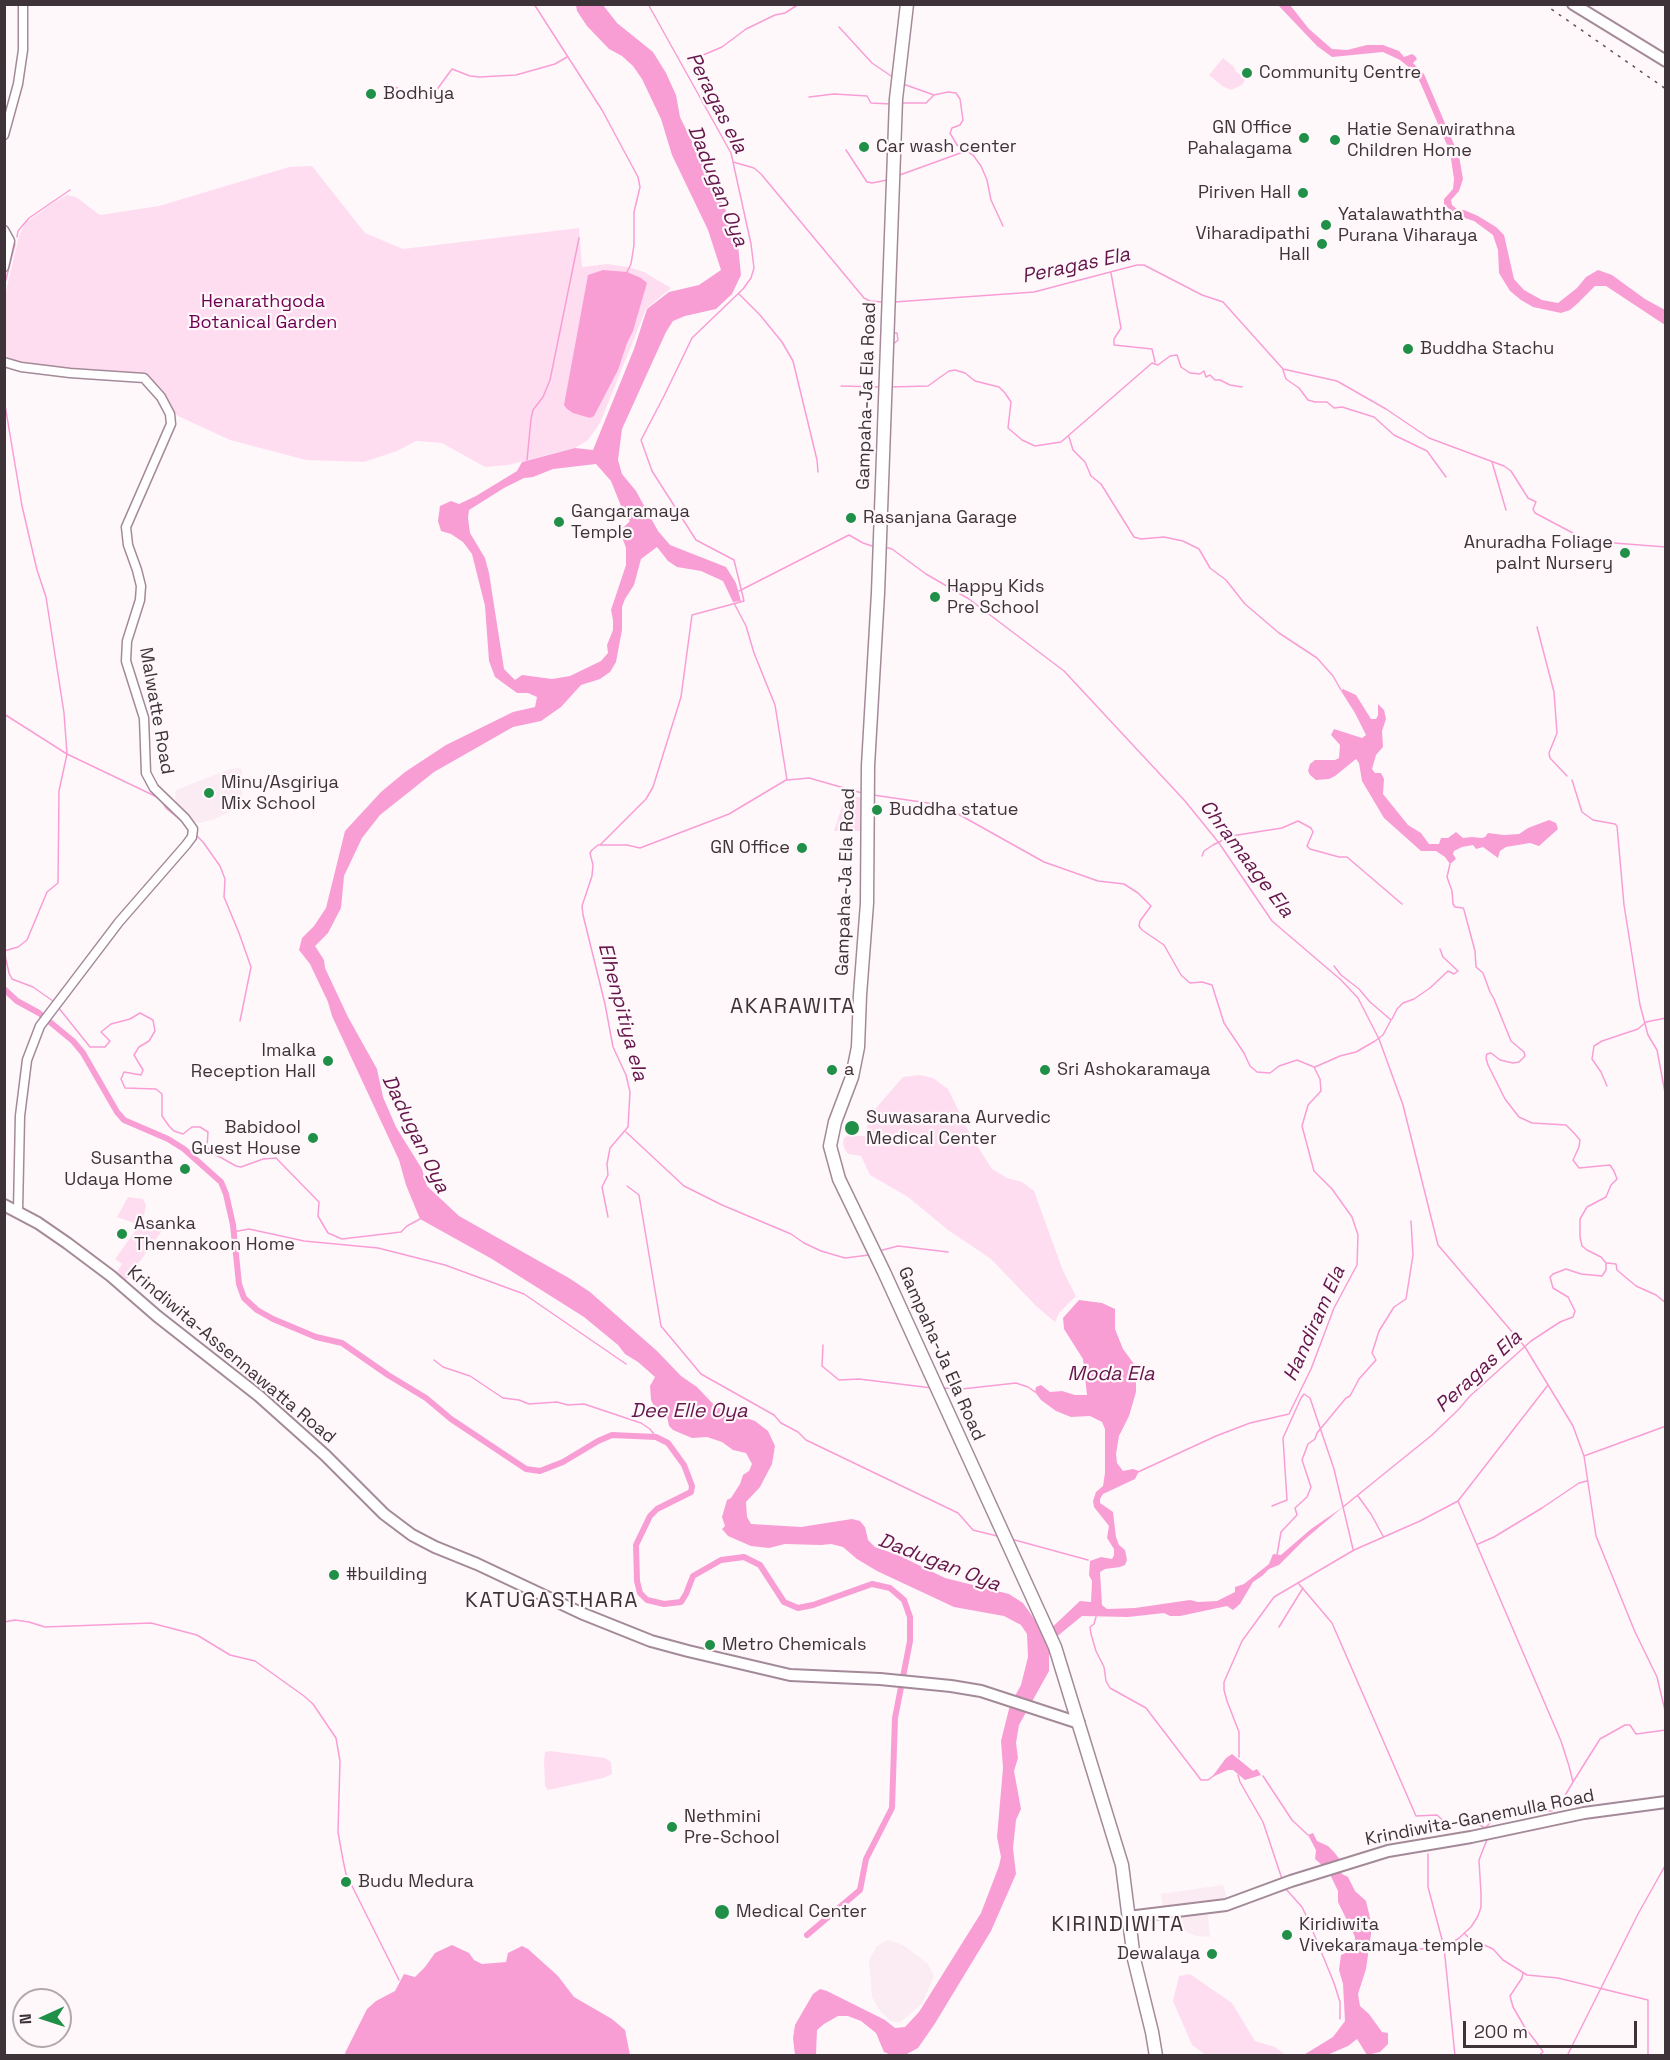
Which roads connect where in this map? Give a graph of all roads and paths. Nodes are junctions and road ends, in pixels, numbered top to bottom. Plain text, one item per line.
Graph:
1 (23, 4) edge
2 (907, 4) edge
3 (1573, 4) edge
4 (1665, 61) edge
5 (4, 135) edge
6 (4, 230) edge
7 (4, 267) edge
8 (4, 362) edge
9 (4, 1205) edge
10 (18, 1211) junction
11 (1079, 1723) junction
12 (1665, 1802) edge
13 (1128, 1917) junction
14 (1156, 2055) edge

1 - 5 street
2 - 11 highway, Gampaha-Ja Ela Road
3 - 4 main road
6 - 7 street
8 - 10 street, Malwatte Road
9 - 10 main road, Krindiwita-Assennawatta Road
10 - 11 main road, Krindiwita-Assennawatta Road
11 - 13 highway, Gampaha-Ja Ela Road
12 - 13 main road, Krindiwita-Ganemulla Road
13 - 14 highway, Gampaha-Ja Ela Road

